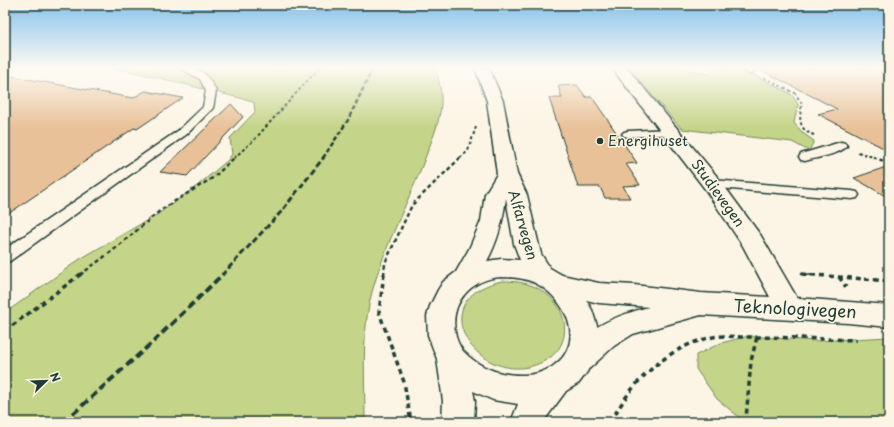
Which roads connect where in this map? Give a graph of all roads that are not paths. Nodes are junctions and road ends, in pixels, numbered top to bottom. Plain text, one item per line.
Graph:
1 (209, 88) edge
2 (490, 88) edge
3 (635, 88) edge
4 (671, 132) junction
5 (628, 134) dead end
6 (842, 146) dead end
7 (805, 157) dead end
8 (507, 174) junction
9 (712, 184) junction
10 (852, 195) dead end
11 (5, 256) edge
12 (466, 277) junction
13 (549, 280) junction
14 (701, 304) junction
15 (789, 308) junction
16 (889, 316) edge
17 (452, 359) junction
18 (580, 359) junction
19 (555, 382) junction
20 (458, 422) edge
21 (527, 422) edge

1 - 11 lane
2 - 8 main road, Alfarvegen
3 - 4 main road, Studievegen
4 - 5 lane
4 - 9 main road, Studievegen
6 - 7 lane
8 - 12 main road, Alfarvegen
8 - 13 main road, Alfarvegen
9 - 10 lane
9 - 15 main road, Studievegen
12 - 13 main road
12 - 17 main road
13 - 14 main road, Teknologivegen
13 - 18 main road
14 - 15 main road, Teknologivegen
14 - 18 main road, Teknologivegen
15 - 16 main road, Teknologivegen
17 - 19 main road
17 - 20 main road
18 - 19 main road
19 - 21 main road

